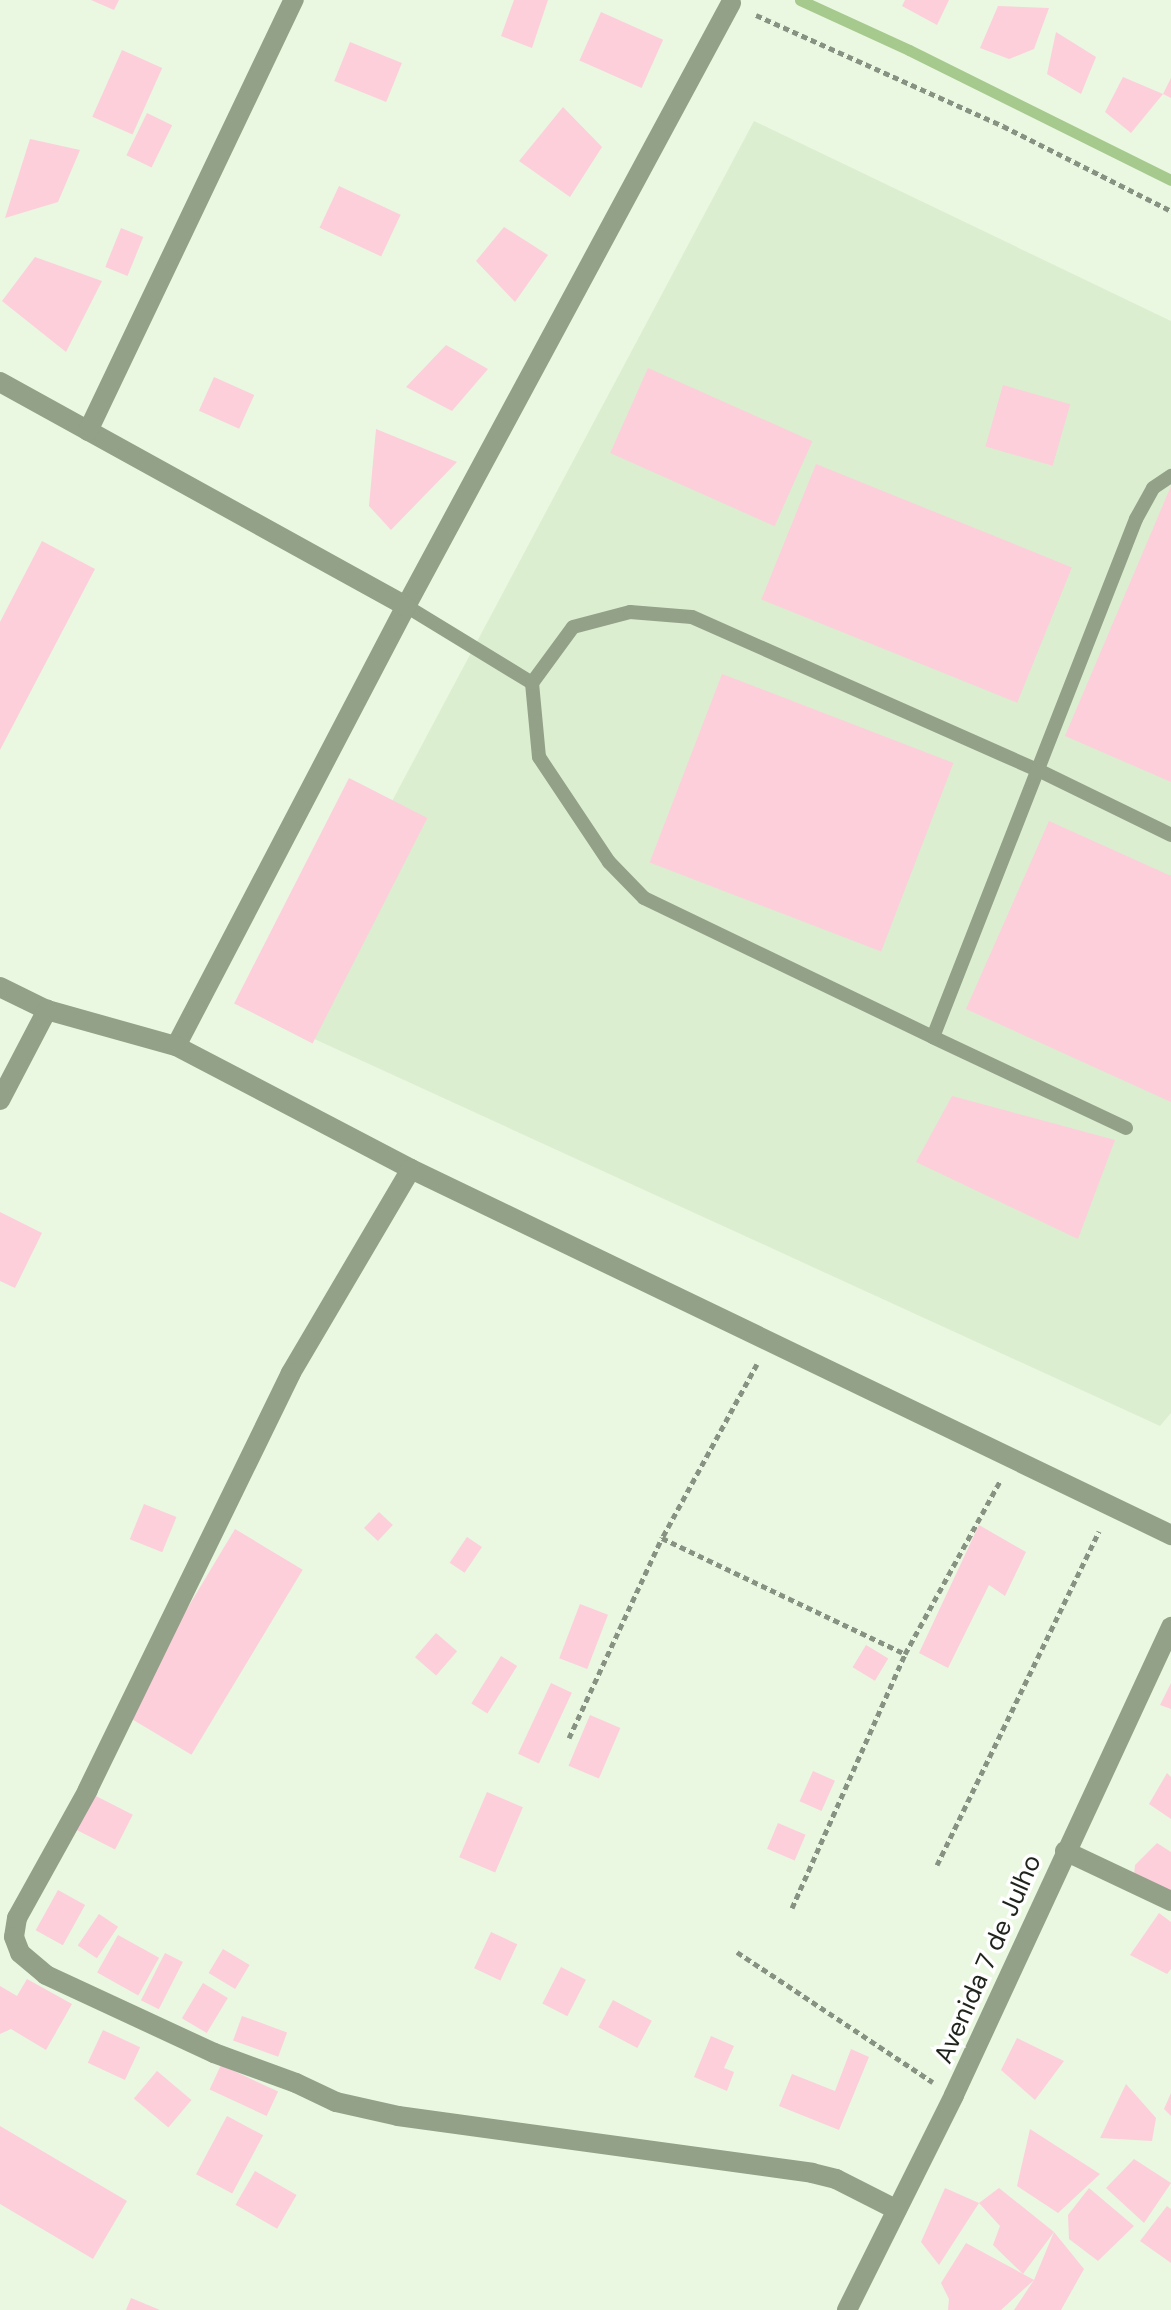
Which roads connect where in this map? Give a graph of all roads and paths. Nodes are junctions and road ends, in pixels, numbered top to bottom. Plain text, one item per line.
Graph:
1 (294, 0) edge
2 (731, 3) joint
3 (1171, 211) edge
4 (0, 382) edge
5 (88, 431) junction
6 (1171, 476) edge
7 (406, 606) junction
8 (532, 683) junction
9 (1038, 770) junction
10 (1171, 835) edge
11 (0, 987) edge
12 (47, 1010) junction
13 (933, 1037) junction
14 (176, 1046) junction
15 (0, 1100) edge
16 (1126, 1128) dead end
17 (411, 1169) junction
18 (770, 1339) junction
19 (1014, 1456) junction
20 (1111, 1508) junction
21 (1171, 1535) edge
22 (662, 1538) junction
23 (1171, 1627) edge
24 (905, 1654) junction
25 (569, 1738) dead end
26 (1065, 1851) junction
27 (937, 1865) dead end
28 (1171, 1901) edge
29 (792, 1908) dead end
30 (737, 1952) dead end
31 (954, 2095) junction
32 (897, 2210) junction
33 (853, 2308) edge

1 - 5 street
2 - 3 path
2 - 7 street
4 - 5 street
5 - 7 street
6 - 9 lane
7 - 8 lane
7 - 14 street
8 - 9 lane
8 - 13 lane
9 - 10 lane
9 - 13 lane
11 - 12 street
12 - 14 street
12 - 15 street
13 - 16 lane
14 - 17 street
17 - 18 street
17 - 32 street
18 - 19 street
18 - 22 path
19 - 20 street
19 - 24 path
20 - 21 street
20 - 27 path
22 - 24 path
22 - 25 path
23 - 26 street, Avenida 7 de Julho
24 - 29 path
26 - 28 street
26 - 31 street, Avenida 7 de Julho
30 - 31 path
31 - 32 street, Avenida 7 de Julho
32 - 33 street, Avenida 7 de Julho

